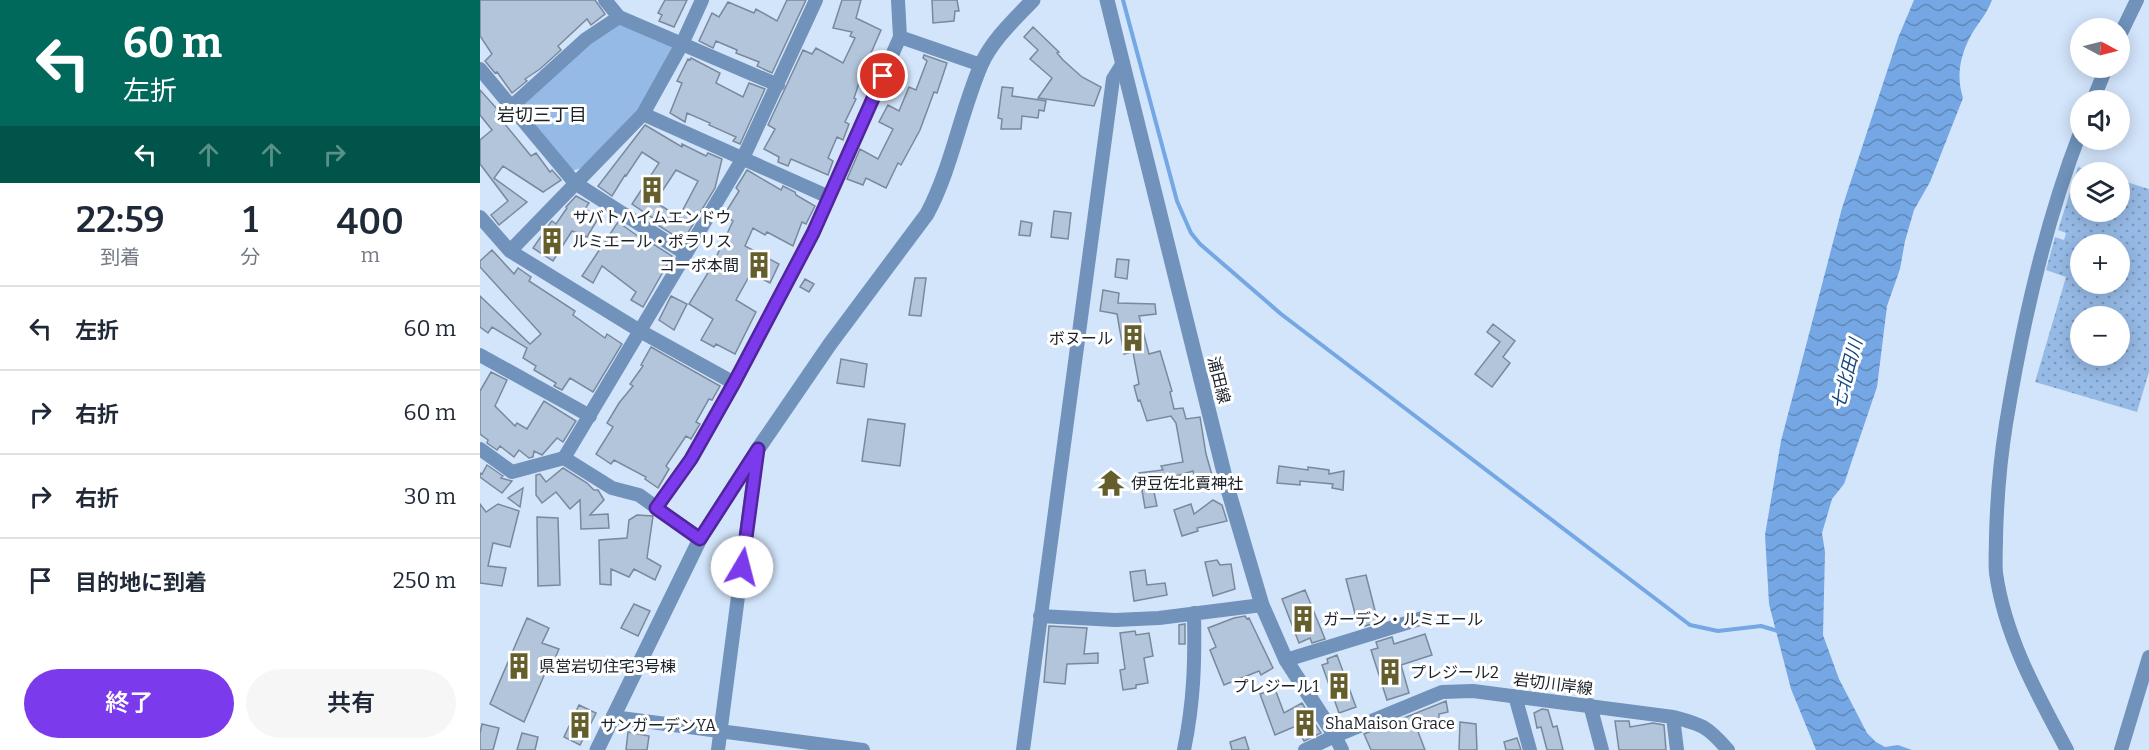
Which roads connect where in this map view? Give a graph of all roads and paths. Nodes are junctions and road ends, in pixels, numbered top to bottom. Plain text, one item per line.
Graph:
1 (605, 0) edge
2 (702, 0) edge
3 (816, 0) edge
4 (898, 0) edge
5 (1033, 0) edge
6 (1107, 0) edge
7 (2137, 0) edge
8 (619, 17) junction
9 (2128, 18) edge
10 (900, 38) junction
11 (682, 44) junction
12 (1123, 63) junction
13 (981, 65) junction
14 (480, 69) edge
15 (778, 85) junction
16 (511, 107) junction
17 (643, 114) junction
18 (2075, 150) edge
19 (743, 158) junction
20 (575, 183) junction
21 (829, 197) junction
22 (480, 218) edge
23 (510, 251) junction
24 (686, 254) junction
25 (640, 331) junction
26 (480, 355) edge
27 (734, 383) junction
28 (590, 416) junction
29 (758, 449) junction
30 (481, 453) edge
31 (564, 458) junction
32 (656, 508) junction
33 (700, 539) junction
34 (1262, 605) junction
35 (1194, 613) junction
36 (1040, 616) junction
37 (1426, 617) dead end
38 (2149, 657) edge
39 (1286, 660) junction
40 (1515, 696) junction
41 (1590, 705) junction
42 (613, 717) junction
43 (1673, 717) junction
44 (721, 731) junction
45 (1335, 736) junction
46 (597, 750) edge
47 (718, 750) edge
48 (863, 750) edge
49 (1023, 750) edge
50 (1184, 750) edge
51 (1305, 750) edge
52 (1342, 750) edge
53 (1530, 750) edge
54 (1602, 750) edge
55 (1677, 750) edge
56 (1728, 750) edge
57 (2067, 750) edge
58 (2121, 750) edge

1 - 8 street
2 - 11 street
3 - 15 street
4 - 10 street
5 - 13 street
6 - 12 street, 浦田線
7 - 9 street
8 - 11 street
8 - 16 street
10 - 13 street
10 - 21 street
11 - 15 street
11 - 17 street
12 - 34 street, 浦田線
12 - 36 street
13 - 29 street
14 - 16 street
15 - 19 street
16 - 20 street
17 - 19 street
17 - 20 street
18 - 57 street
19 - 21 street
19 - 24 street
20 - 23 street
20 - 24 street
21 - 27 street
22 - 23 street
23 - 25 street
24 - 25 street
25 - 27 street
25 - 28 street
26 - 28 street
27 - 32 street
28 - 31 street
29 - 33 street
29 - 44 street
30 - 31 street
31 - 32 street
32 - 33 street
33 - 42 street
34 - 35 street
34 - 39 street, 浦田線
35 - 36 street
35 - 50 street
36 - 49 street
37 - 39 street
38 - 58 street
39 - 45 street, 浦田線
40 - 41 street, 岩切川岸線
40 - 45 street, 岩切川岸線
40 - 53 street
41 - 43 street, 岩切川岸線
41 - 54 street
42 - 44 street
42 - 46 street
43 - 55 street
43 - 56 street, 岩切川岸線
44 - 47 street
44 - 48 street
45 - 51 street, 岩切川岸線
45 - 52 street, 浦田線

